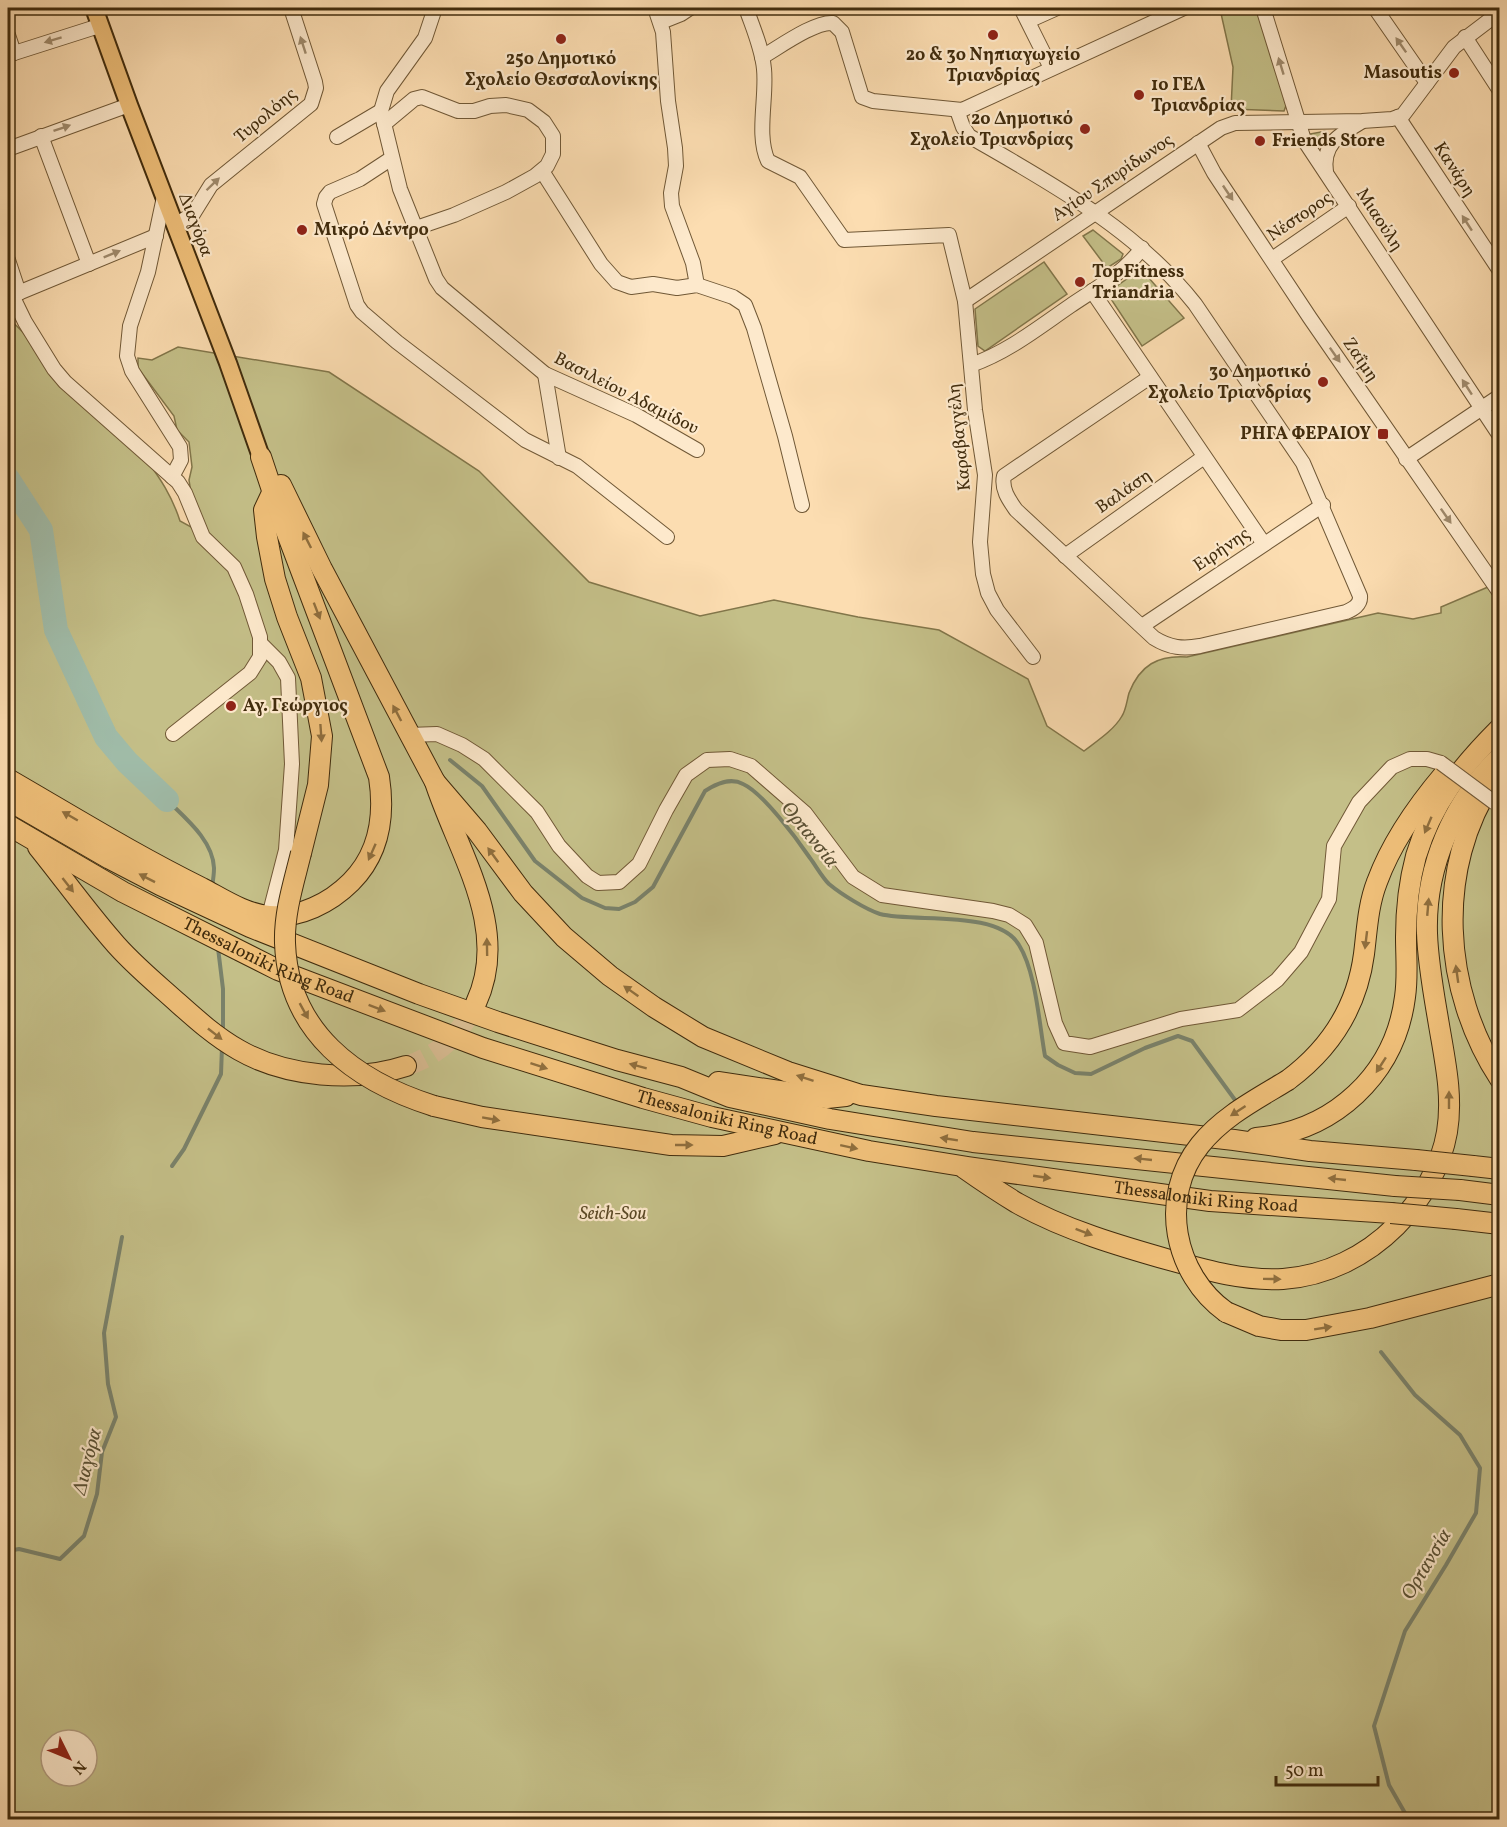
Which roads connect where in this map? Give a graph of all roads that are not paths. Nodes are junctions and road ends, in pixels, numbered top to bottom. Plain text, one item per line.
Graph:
1 (94, 8) edge
2 (435, 8) edge
3 (655, 8) edge
4 (690, 8) edge
5 (746, 8) edge
6 (1021, 8) edge
7 (1057, 8) edge
8 (1184, 8) edge
9 (1263, 8) edge
10 (1375, 8) edge
11 (1495, 8) edge
12 (294, 9) edge
13 (1500, 12) edge
14 (1028, 21) junction
15 (661, 22) junction
16 (99, 26) junction
17 (8, 35) edge
18 (1465, 37) junction
19 (11, 54) edge
20 (762, 57) junction
21 (1051, 68) junction
22 (1427, 83) junction
23 (1500, 92) edge
24 (129, 105) junction
25 (957, 110) junction
26 (382, 117) junction
27 (1398, 117) junction
28 (1362, 121) junction
29 (1298, 122) junction
30 (41, 136) junction
31 (337, 137) dead end
32 (1198, 142) junction
33 (8, 149) edge
34 (392, 158) junction
35 (542, 171) junction
36 (1326, 172) junction
37 (164, 197) junction
38 (1349, 206) junction
39 (1094, 213) junction
40 (174, 225) junction
41 (416, 228) junction
42 (156, 236) junction
43 (1142, 248) junction
44 (1272, 259) junction
45 (8, 260) edge
46 (88, 264) junction
47 (1500, 272) edge
48 (697, 285) junction
49 (1092, 291) junction
50 (13, 292) edge
51 (965, 301) junction
52 (971, 365) junction
53 (545, 374) junction
54 (1150, 377) junction
55 (1500, 396) edge
56 (1481, 408) junction
57 (1500, 436) edge
58 (698, 450) dead end
59 (261, 457) junction
60 (1204, 457) junction
61 (559, 458) junction
62 (1406, 459) junction
63 (172, 477) junction
64 (272, 493) junction
65 (802, 505) dead end
66 (1323, 505) junction
67 (668, 537) dead end
68 (1264, 544) junction
69 (1065, 556) junction
70 (1495, 578) edge
71 (1500, 593) edge
72 (1142, 626) junction
73 (261, 645) junction
74 (1033, 657) dead end
75 (1500, 722) edge
76 (1500, 728) edge
77 (173, 734) dead end
78 (409, 735) junction
79 (1500, 757) edge
80 (1500, 772) edge
81 (8, 779) edge
82 (435, 782) junction
83 (8, 800) edge
84 (1497, 805) edge
85 (8, 825) edge
86 (32, 840) junction
87 (198, 894) junction
88 (269, 916) junction
89 (476, 1003) tunnel mouth
90 (406, 1066) tunnel mouth
91 (681, 1077) junction
92 (1500, 1079) edge
93 (861, 1095) junction
94 (780, 1133) junction
95 (1234, 1140) junction
96 (959, 1165) junction
97 (1500, 1169) edge
98 (1500, 1195) edge
99 (1500, 1224) edge
100 (1500, 1284) edge

1 - 16 main road, Διαγόρα
2 - 26 street
3 - 15 street
4 - 15 street
5 - 20 street
6 - 14 street
7 - 14 street
8 - 21 street
29 -> 9 street, Μιαούλη
22 -> 10 street
11 - 13 street
40 -> 12 street, Τυρολόης
13 - 18 street
14 - 21 street
15 - 48 street
16 -> 19 street
16 - 24 main road, Διαγόρα
17 - 19 street
18 - 22 street
18 - 23 street
20 - 25 street
20 - 51 street, Καραβαγγέλη
21 - 25 street
22 - 27 street
30 -> 24 street
24 - 37 main road, Διαγόρα
25 - 39 street
26 - 31 street
26 - 34 street, Βασιλείου Αδαμίδου
26 - 35 street
27 - 28 street, Αγίου Σπυρίδωνος
47 -> 27 street, Κανάρη
28 - 29 street, Αγίου Σπυρίδωνος
28 - 36 street
29 - 32 street, Αγίου Σπυρίδωνος
29 - 36 street, Μιαούλη
30 - 33 street
30 - 46 street
32 - 39 street, Αγίου Σπυρίδωνος
32 -> 44 street, Ζαΐμη
34 - 41 street, Βασιλείου Αδαμίδου
34 - 61 street
35 - 41 street
35 - 48 street
36 - 38 street, Μιαούλη
37 - 40 main road, Διαγόρα
37 - 42 street
38 - 44 street, Νέστορος
56 -> 38 street, Μιαούλη
39 - 43 street
39 - 51 street, Αγίου Σπυρίδωνος
40 - 59 main road, Διαγόρα
41 - 53 street, Βασιλείου Αδαμίδου
46 -> 42 street
42 - 63 street
43 - 49 street
43 - 66 street
44 -> 62 street, Ζαΐμη
45 - 50 street
46 - 50 street
48 - 65 street
49 - 52 street
49 - 54 street
50 - 63 street
51 - 52 street, Καραβαγγέλη
52 - 74 street, Καραβαγγέλη
53 - 58 street, Βασιλείου Αδαμίδου
53 - 61 street
54 - 60 street
54 - 69 street
55 - 56 street
56 - 57 street, Μιαούλη
56 - 62 street
59 - 64 highway
78 -> 59 highway
60 - 68 street
60 - 69 street, Βαλάση
61 - 67 street
62 -> 70 street, Ζαΐμη
63 - 73 street
64 -> 88 highway
64 -> 94 highway, bridge
66 - 68 street, Ειρήνης
66 - 72 street
68 - 72 street, Ειρήνης
69 - 72 street
70 - 71 street, Ζαΐμη
73 - 77 street
73 - 88 street
75 -> 100 highway, bridge
76 -> 95 highway
78 - 82 highway
78 - 84 street, bridge
96 -> 79 highway
92 -> 80 highway
87 -> 81 highway
89 -> 82 highway
93 -> 82 highway
87 -> 83 highway
85 - 86 highway, Thessaloniki Ring Road
86 -> 90 highway
86 -> 94 highway, Thessaloniki Ring Road
87 - 88 highway
91 -> 87 highway, Thessaloniki Ring Road
91 - 93 highway
98 -> 91 highway, Thessaloniki Ring Road, bridge
93 - 95 highway
94 -> 96 highway, Thessaloniki Ring Road
95 - 97 highway, bridge
96 -> 99 highway, Thessaloniki Ring Road, bridge

